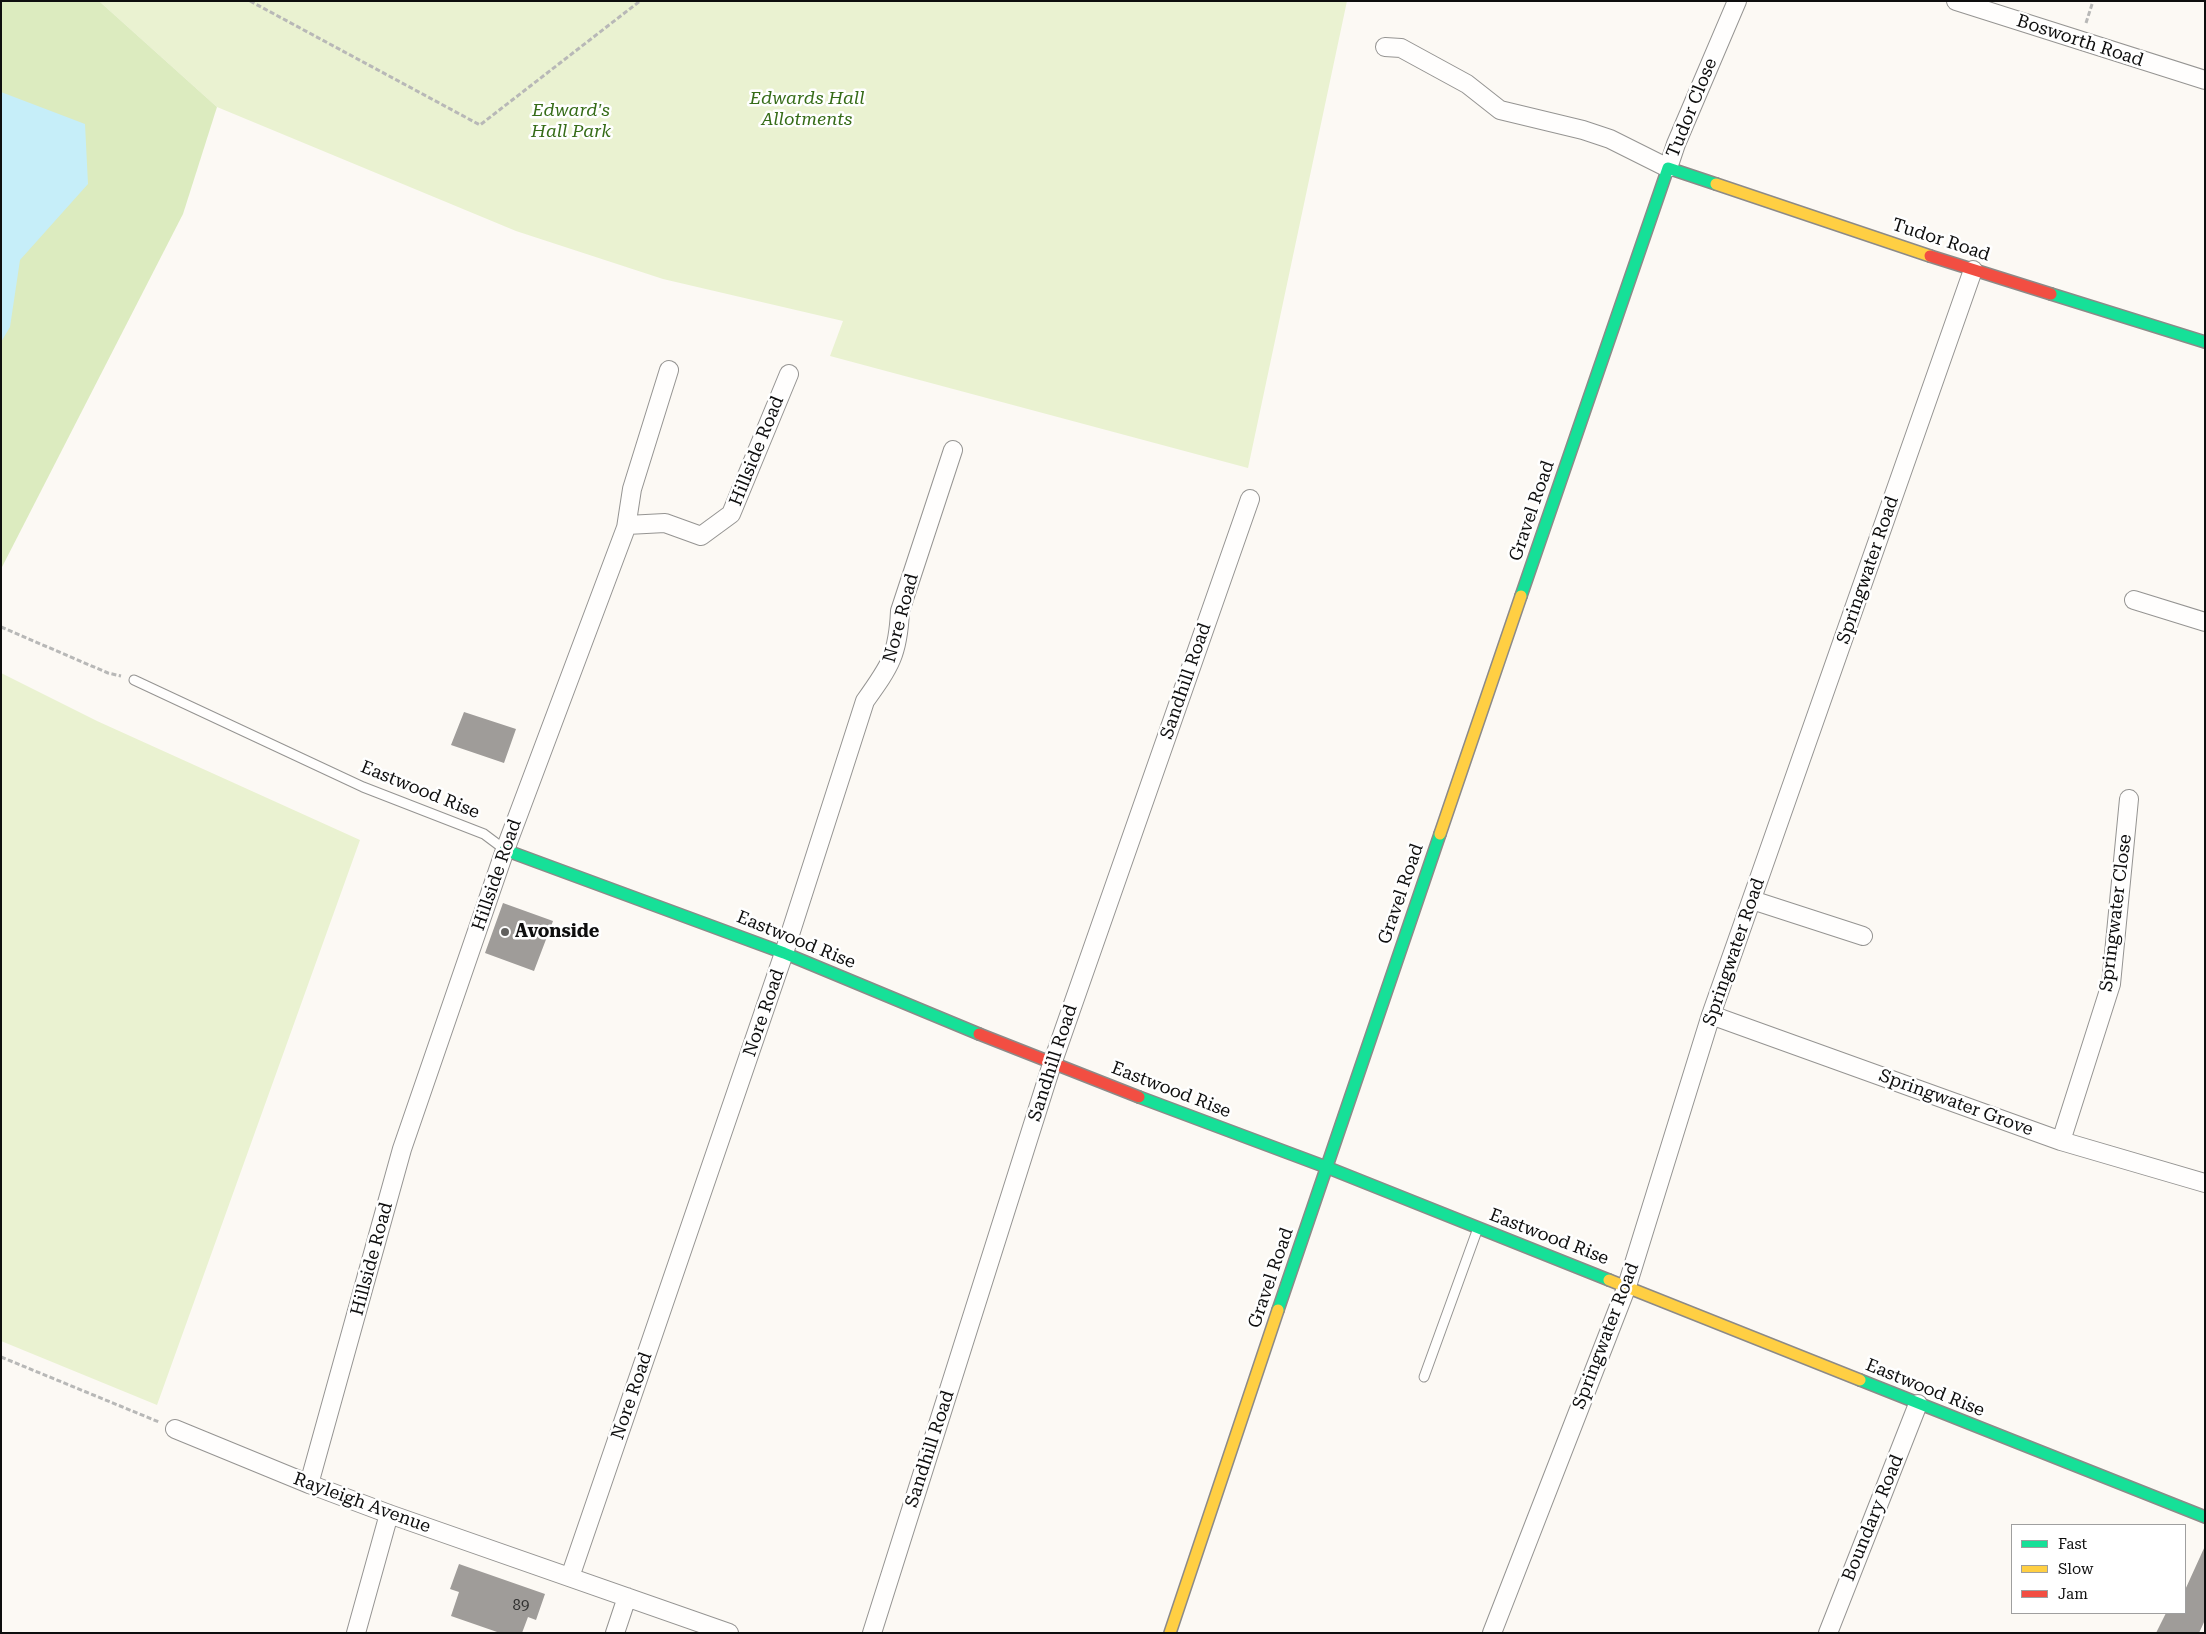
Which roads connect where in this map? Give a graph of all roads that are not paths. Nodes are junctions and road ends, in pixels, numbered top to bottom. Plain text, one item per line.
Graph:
1 (1737, 1) edge
2 (1956, 1) edge
3 (1385, 46) dead end
4 (2205, 80) edge
5 (1668, 168) junction
6 (1973, 270) junction
7 (2205, 342) edge
8 (669, 370) dead end
9 (789, 374) dead end
10 (953, 450) dead end
11 (1250, 499) dead end
12 (626, 528) junction
13 (2134, 600) dead end
14 (2205, 622) edge
15 (134, 680) road end
16 (2129, 799) dead end
17 (505, 850) junction
18 (1752, 900) junction
19 (1863, 936) dead end
20 (784, 953) junction
21 (1711, 1014) junction
22 (1052, 1064) junction
23 (2061, 1141) junction
24 (1326, 1167) junction
25 (2205, 1182) edge
26 (1478, 1228) junction
27 (1627, 1286) junction
28 (1424, 1377) dead end
29 (1918, 1404) junction
30 (175, 1429) road end
31 (309, 1484) junction
32 (389, 1514) junction
33 (2205, 1516) edge
34 (570, 1577) junction
35 (627, 1597) junction
36 (356, 1633) edge
37 (616, 1633) edge
38 (728, 1633) edge
39 (872, 1633) edge
40 (1170, 1633) edge
41 (1492, 1633) edge
42 (1828, 1633) edge

1 - 5 street, Tudor Close
2 - 4 street, Bosworth Road
3 - 5 street, Tudor Close
5 - 6 street, Tudor Road
5 - 24 street, Gravel Road
6 - 7 street, Tudor Road
6 - 18 street, Springwater Road
8 - 12 street
9 - 12 street, Hillside Road
10 - 20 street, Nore Road
11 - 22 street, Sandhill Road
12 - 17 street, Hillside Road
13 - 14 street
15 - 17 lane, Eastwood Rise
16 - 23 street, Springwater Close
17 - 20 street, Eastwood Rise
17 - 31 street, Hillside Road
18 - 19 street
18 - 21 street, Springwater Road
20 - 22 street, Eastwood Rise
20 - 34 street, Nore Road
21 - 23 street, Springwater Grove
21 - 27 street, Springwater Road
22 - 24 street, Eastwood Rise
22 - 39 street, Sandhill Road
23 - 25 street, Springwater Grove
24 - 26 street, Eastwood Rise
24 - 40 street, Gravel Road
26 - 27 street, Eastwood Rise
26 - 28 lane
27 - 29 street, Eastwood Rise
27 - 41 street, Springwater Road
29 - 33 street, Eastwood Rise
29 - 42 street, Boundary Road
30 - 31 street, Rayleigh Avenue
31 - 32 street, Rayleigh Avenue
32 - 34 street, Rayleigh Avenue
32 - 36 street
34 - 35 street, Rayleigh Avenue
35 - 37 street
35 - 38 street, Rayleigh Avenue

